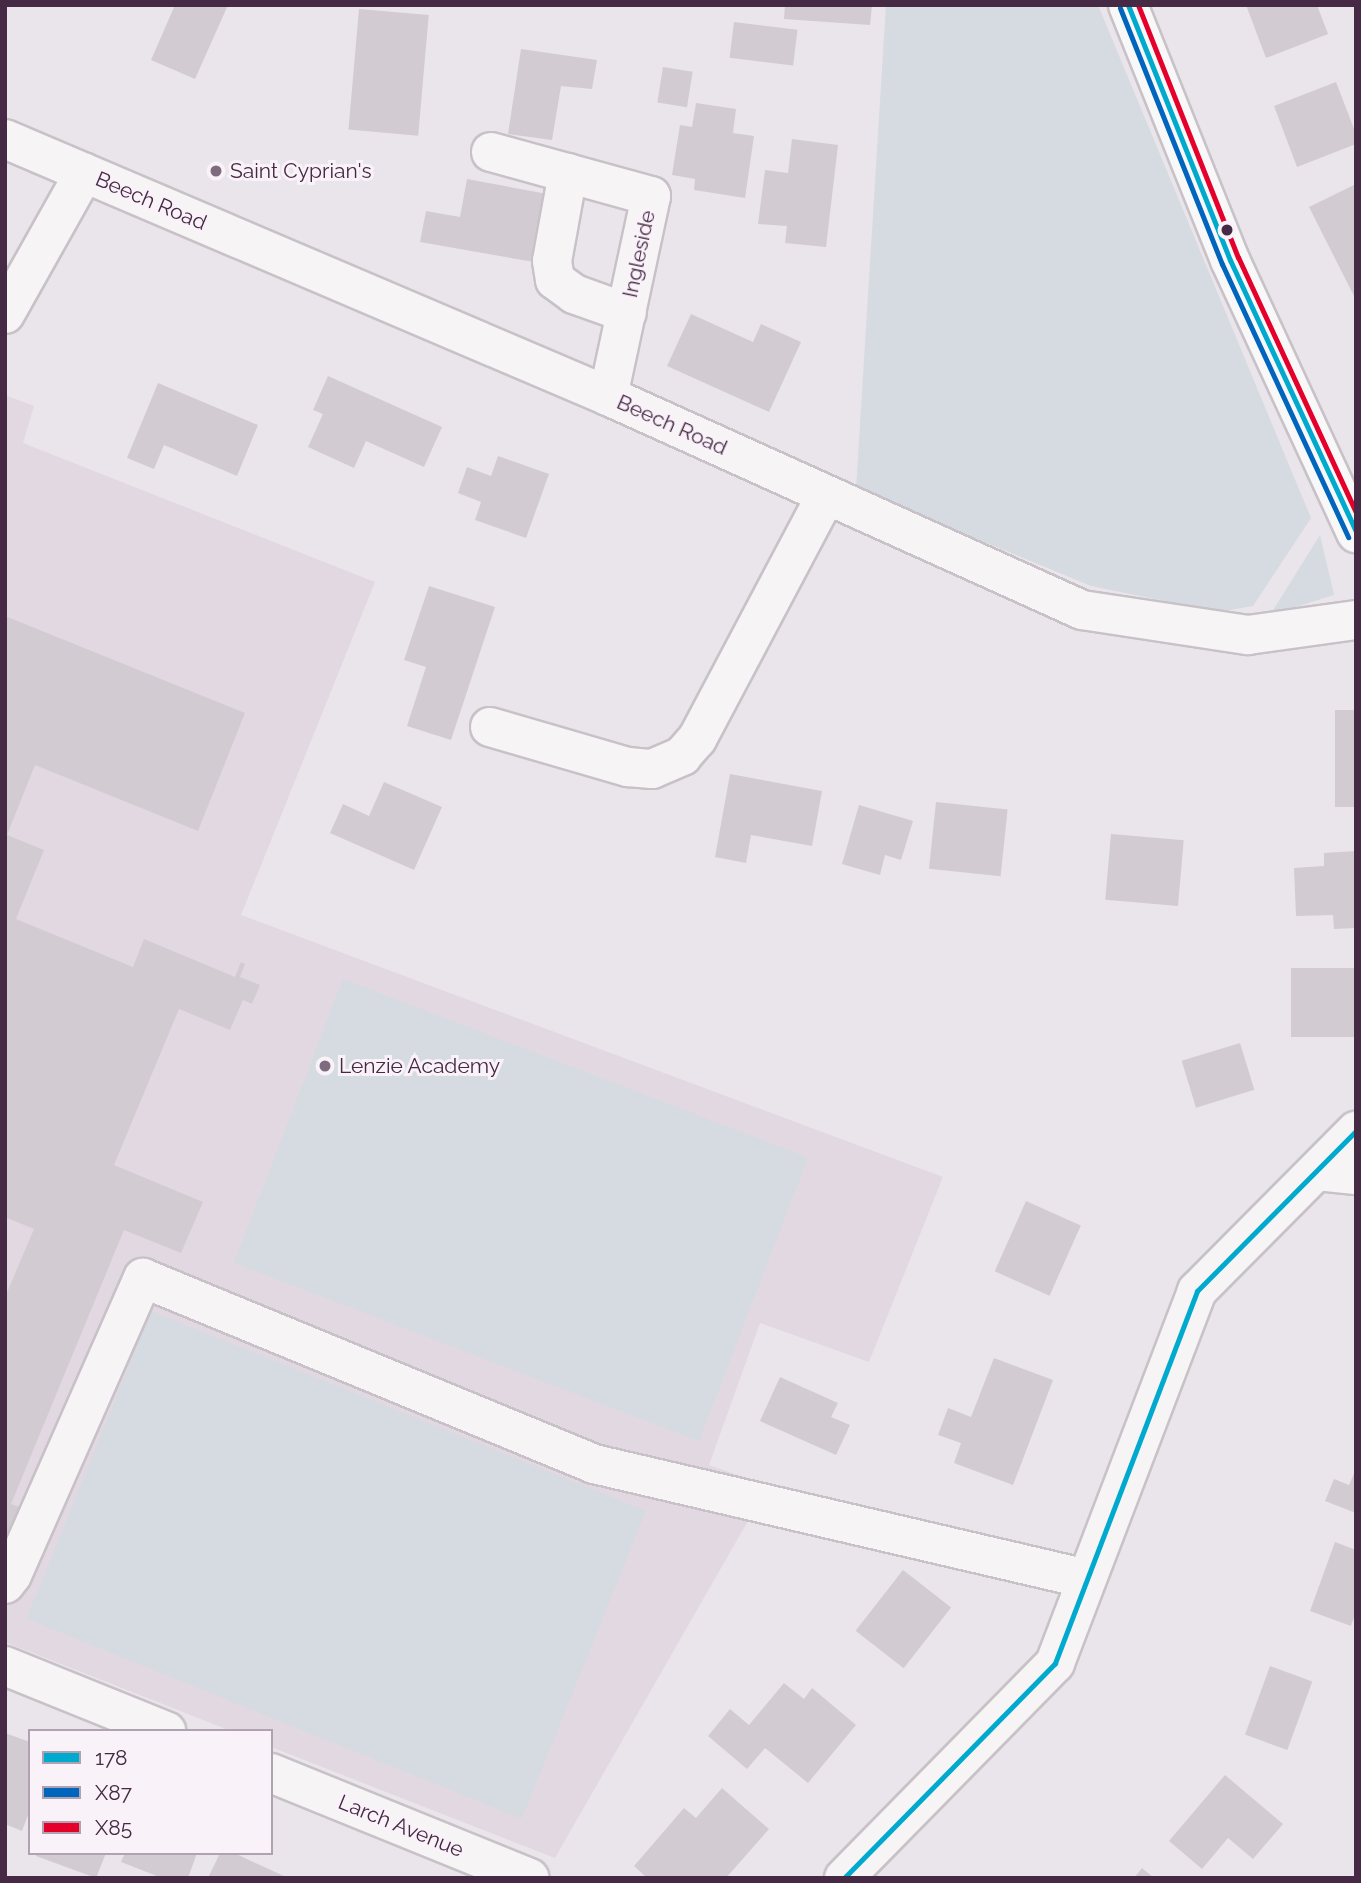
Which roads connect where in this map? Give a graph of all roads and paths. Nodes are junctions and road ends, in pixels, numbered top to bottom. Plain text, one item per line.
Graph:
1 (1128, 5) edge
2 (5, 139) edge
3 (491, 152) dead end
4 (84, 173) junction
5 (568, 173) junction
6 (627, 313) junction
7 (5, 314) edge
8 (608, 396) junction
9 (826, 495) junction
10 (1356, 533) edge
11 (1356, 620) edge
12 (490, 727) dead end
13 (1356, 1131) edge
14 (1317, 1171) junction
15 (1356, 1175) edge
16 (1087, 1579) junction
17 (5, 1584) edge
18 (5, 1666) edge
19 (161, 1729) edge
20 (273, 1774) edge
21 (530, 1878) edge
22 (844, 1878) edge

1 - 10 main road
2 - 4 street, Beech Road
3 - 5 street, Ingleside
4 - 7 street
4 - 8 street, Beech Road
5 - 6 street, Ingleside
5 - 6 street, Ingleside
6 - 8 street, Ingleside
8 - 9 street, Beech Road
9 - 11 street, Beech Road
9 - 12 street
13 - 14 street
14 - 15 street
14 - 16 street
16 - 17 street
16 - 22 street
18 - 19 street
20 - 21 street, Larch Avenue

